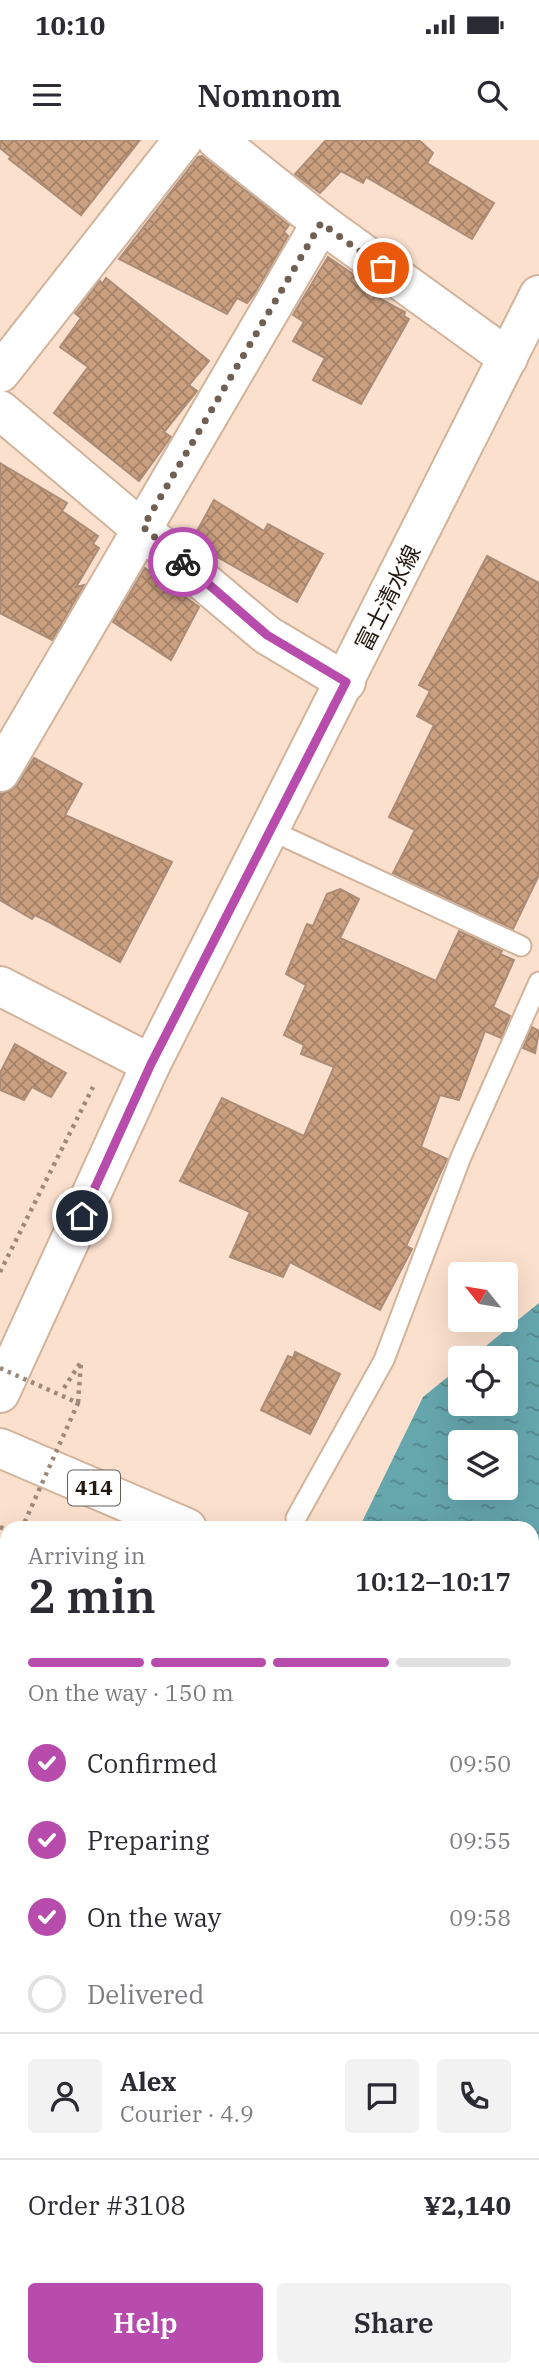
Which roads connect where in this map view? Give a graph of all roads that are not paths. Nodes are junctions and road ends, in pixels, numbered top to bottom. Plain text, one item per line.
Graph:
1 (183, 140) edge
2 (217, 140) edge
3 (321, 223) junction
4 (539, 295) edge
5 (508, 358) junction
6 (0, 373) edge
7 (0, 410) edge
8 (143, 527) junction
9 (346, 682) junction
10 (0, 772) edge
11 (270, 830) junction
12 (521, 946) dead end
13 (539, 982) edge
14 (0, 986) edge
15 (151, 1064) junction
16 (0, 1393) edge
17 (0, 1448) edge
18 (296, 1518) dead end
19 (171, 1521) edge

1 - 6 main road
2 - 3 main road
3 - 5 main road
3 - 8 main road
4 - 5 main road, 富士清水線
5 - 9 main road, 富士清水線
7 - 8 main road
8 - 9 main road
8 - 10 main road
9 - 11 main road, 富士清水線
11 - 12 lane
11 - 15 main road, 富士清水線
13 - 18 lane
14 - 15 main road
15 - 16 main road, 富士清水線
17 - 19 main road, 414

